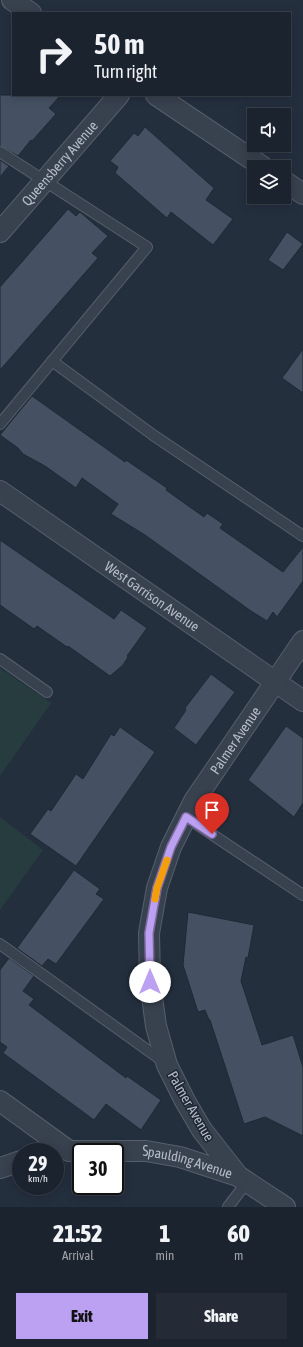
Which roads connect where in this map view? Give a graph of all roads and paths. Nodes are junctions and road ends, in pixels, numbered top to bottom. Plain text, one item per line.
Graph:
1 (12, 0) edge
2 (30, 12) edge
3 (118, 96) edge
4 (158, 96) edge
5 (0, 152) edge
6 (254, 160) edge
7 (45, 180) junction
8 (291, 186) edge
9 (303, 194) edge
10 (0, 232) edge
11 (52, 360) junction
12 (0, 424) edge
13 (0, 491) edge
14 (303, 536) edge
15 (303, 641) edge
16 (0, 659) edge
17 (274, 682) junction
18 (47, 692) dead end
19 (303, 701) edge
20 (186, 817) junction
21 (303, 895) edge
22 (0, 944) edge
23 (167, 1065) junction
24 (0, 1101) edge
25 (50, 1143) edge
26 (64, 1153) edge
27 (12, 1164) edge
28 (0, 1168) edge
29 (242, 1179) junction
30 (228, 1207) edge
31 (285, 1207) edge

1 - 2 street
3 - 7 street, Queensberry Avenue
4 - 6 street
5 - 7 lane
7 - 10 street, Queensberry Avenue
7 - 11 lane
8 - 9 street
11 - 12 lane
11 - 14 lane
13 - 17 street, West Garrison Avenue
15 - 17 street, Palmer Avenue
16 - 18 lane
17 - 19 street, West Garrison Avenue
17 - 20 street, Palmer Avenue
20 - 21 lane
20 - 23 street, Palmer Avenue
22 - 23 lane
23 - 29 street, Palmer Avenue
24 - 25 street, Spaulding Avenue
26 - 29 street, Spaulding Avenue
27 - 28 street
29 - 30 lane
29 - 31 street, Spaulding Avenue

